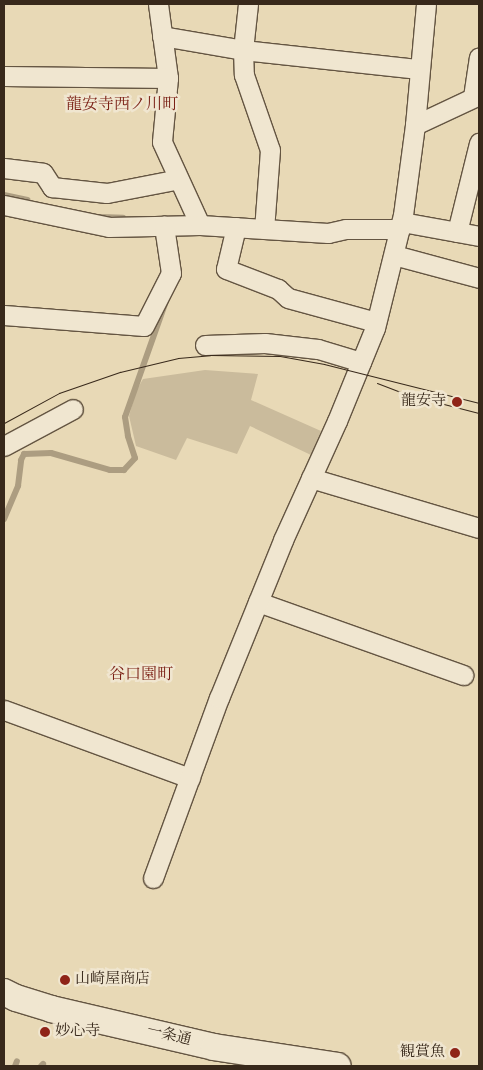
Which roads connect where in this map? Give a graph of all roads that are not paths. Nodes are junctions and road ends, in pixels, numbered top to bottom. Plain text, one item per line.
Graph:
1 (158, 4) edge
2 (248, 4) edge
3 (424, 4) edge
4 (162, 36) junction
5 (243, 50) junction
6 (479, 57) edge
7 (419, 69) junction
8 (4, 76) edge
9 (168, 78) junction
10 (476, 96) edge
11 (415, 125) junction
12 (479, 143) edge
13 (4, 168) edge
14 (179, 179) junction
15 (4, 205) edge
16 (200, 225) junction
17 (401, 225) junction
18 (164, 226) junction
19 (236, 227) junction
20 (264, 229) junction
21 (457, 232) junction
22 (479, 236) edge
23 (394, 255) junction
24 (479, 278) edge
25 (4, 314) edge
26 (376, 322) junction
27 (204, 345) dead end
28 (361, 362) junction
29 (73, 409) dead end
30 (4, 446) edge
31 (311, 478) junction
32 (479, 528) edge
33 (258, 602) junction
34 (463, 675) dead end
35 (4, 710) edge
36 (190, 778) junction
37 (152, 878) dead end
38 (4, 992) edge
39 (338, 1066) edge

1 - 4 street
2 - 5 street
3 - 7 street
4 - 5 street
4 - 9 street
5 - 7 street
5 - 20 street
6 - 10 street
7 - 11 street
8 - 9 street
9 - 14 street
10 - 11 street
11 - 17 street
12 - 21 street
13 - 14 street
14 - 16 street
15 - 18 street
16 - 18 street
16 - 19 street
17 - 20 street
17 - 21 street
17 - 23 street
18 - 25 street
19 - 20 street
19 - 26 street
21 - 22 street
23 - 24 street
23 - 26 street
26 - 28 street
27 - 28 street
28 - 31 street
29 - 30 street
31 - 32 street
31 - 33 street
33 - 34 street
33 - 36 street
35 - 36 street
36 - 37 street
38 - 39 main road, 一条通

